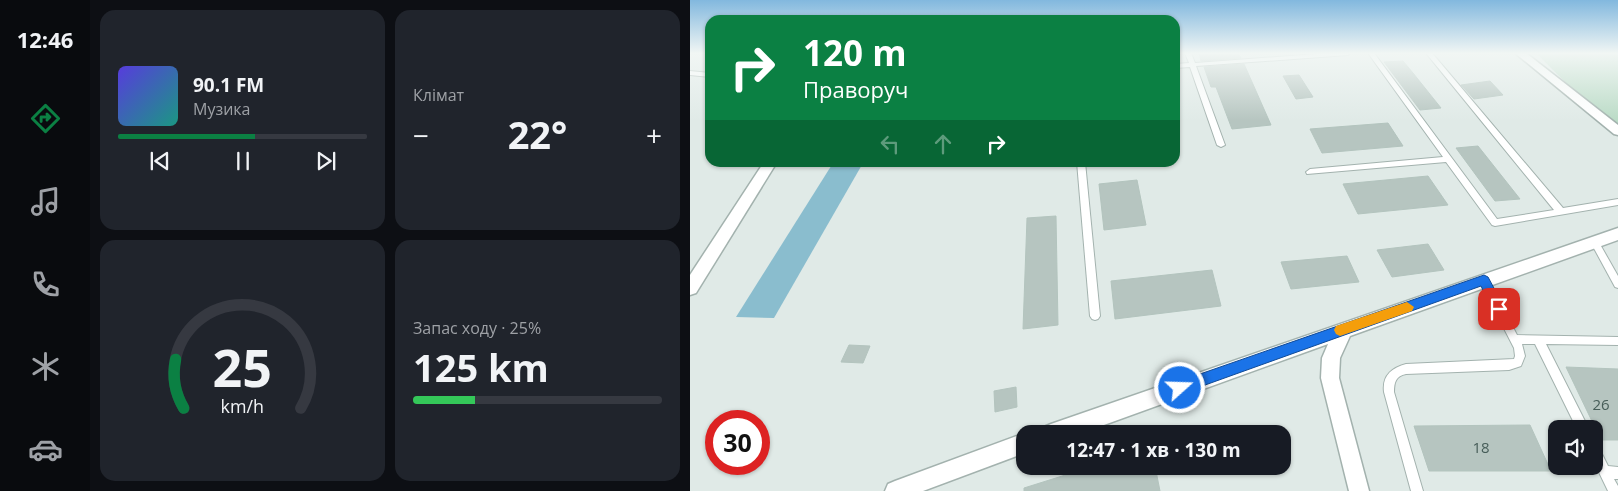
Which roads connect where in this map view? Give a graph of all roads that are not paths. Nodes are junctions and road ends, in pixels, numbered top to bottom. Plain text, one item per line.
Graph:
1 (1197, 76) edge
2 (1388, 76) edge
3 (1449, 76) edge
4 (1550, 76) edge
5 (1618, 130) edge
6 (1220, 145) dead end
7 (1448, 159) junction
8 (768, 167) edge
9 (1081, 167) edge
10 (1310, 172) dead end
11 (1618, 202) edge
12 (1561, 212) junction
13 (1618, 234) edge
14 (1594, 242) junction
15 (1484, 280) junction
16 (1618, 284) edge
17 (690, 288) edge
18 (1095, 316) dead end
19 (1345, 328) junction
20 (1514, 339) junction
21 (1538, 339) junction
22 (1618, 341) edge
23 (1578, 420) edge
24 (1076, 425) edge
25 (1016, 446) edge
26 (1603, 468) edge
27 (1605, 472) junction
28 (1618, 473) edge
29 (895, 491) edge
30 (1359, 491) edge
31 (1417, 491) edge
32 (1614, 491) edge

1 - 6 lane
2 - 7 lane
3 - 12 lane
4 - 5 street
7 - 10 lane
7 - 12 lane
8 - 17 street
9 - 18 lane
11 - 12 lane
13 - 14 street
14 - 15 street
14 - 16 lane
15 - 19 street
15 - 20 lane
19 - 24 street
19 - 30 street
20 - 21 lane
20 - 31 lane
21 - 22 lane
21 - 23 lane
25 - 29 street
26 - 27 lane
27 - 28 lane
27 - 32 lane

